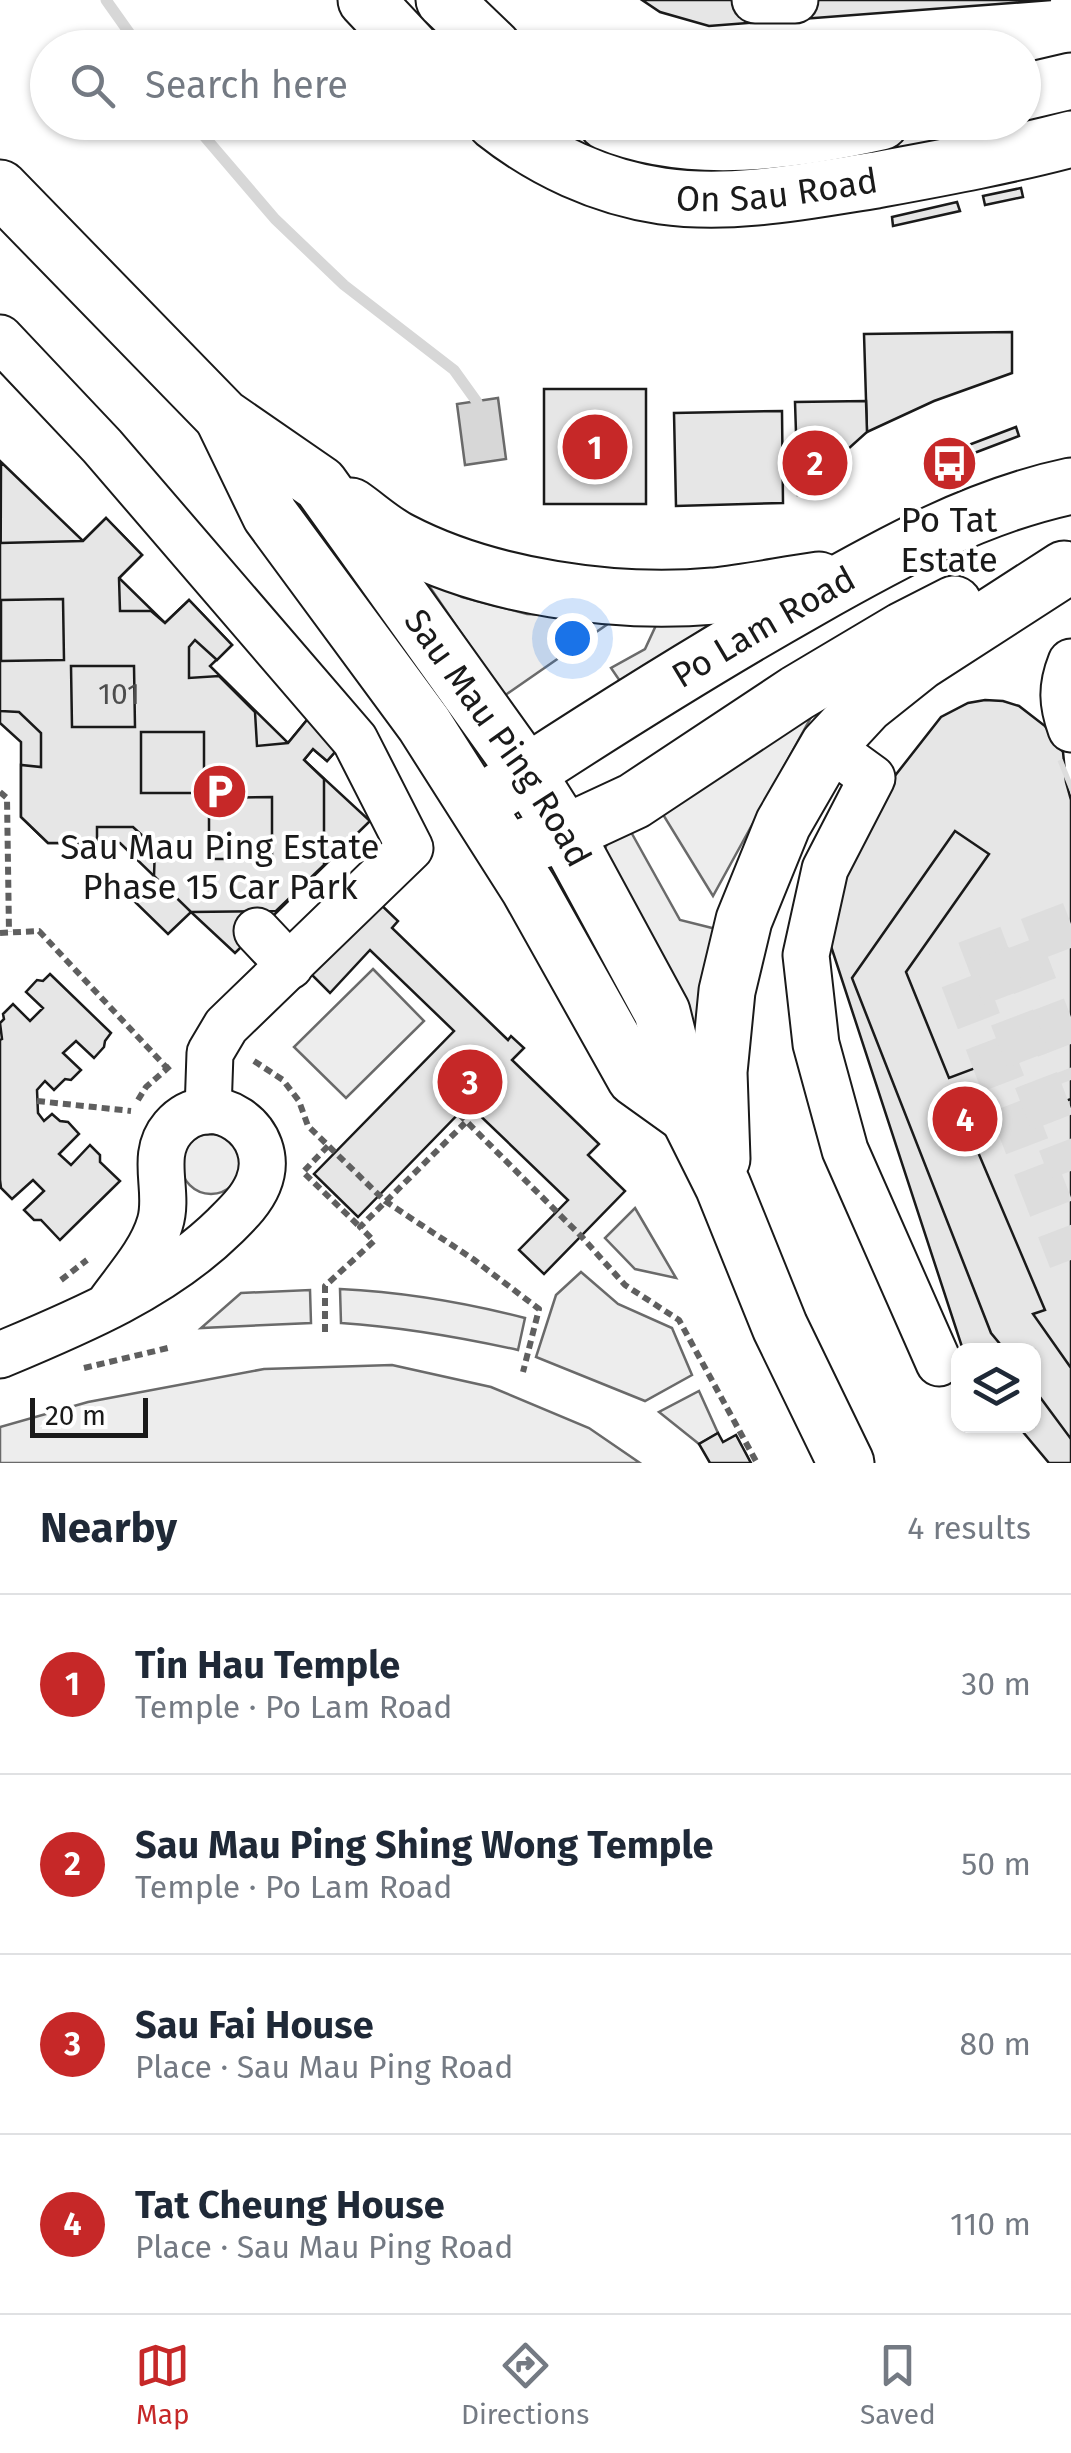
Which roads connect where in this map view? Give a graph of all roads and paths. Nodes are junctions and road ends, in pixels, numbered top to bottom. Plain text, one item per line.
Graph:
1 (366, 0) edge
2 (755, 0) edge
3 (795, 0) edge
4 (394, 30) edge
5 (1071, 81) edge
6 (1041, 88) edge
7 (1071, 139) edge
8 (523, 140) edge
9 (680, 140) edge
10 (763, 140) edge
11 (0, 188) edge
12 (0, 338) edge
13 (222, 418) junction
14 (320, 484) junction
15 (1071, 486) edge
16 (1068, 568) edge
17 (852, 575) junction
18 (1071, 662) edge
19 (1068, 743) edge
20 (828, 746) junction
21 (527, 773) junction
22 (0, 792) edge
23 (477, 806) junction
24 (565, 833) junction
25 (506, 851) junction
26 (257, 930) dead end
27 (5, 932) edge
28 (290, 966) junction
29 (167, 1068) dead end
30 (36, 1101) dead end
31 (132, 1111) dead end
32 (208, 1111) junction
33 (458, 1114) dead end
34 (688, 1116) junction
35 (465, 1123) junction
36 (308, 1126) dead end
37 (328, 1146) junction
38 (722, 1186) junction
39 (385, 1201) junction
40 (360, 1227) junction
41 (107, 1307) junction
42 (325, 1332) dead end
43 (0, 1355) edge
44 (939, 1362) dead end
45 (523, 1372) dead end
46 (757, 1463) edge
47 (846, 1463) edge

1 - 4 main road
2 - 3 lane
5 - 6 main road
7 - 8 main road, On Sau Road
9 - 10 main road, On Sau Road
11 - 13 main road, Sau Mau Ping Road
12 - 28 lane
13 - 14 main road, Sau Mau Ping Road
13 - 23 main road, Sau Mau Ping Road
14 - 17 main road
14 - 21 main road, Sau Mau Ping Road
15 - 17 main road, Po Lam Road
16 - 20 main road
16 - 24 main road, Po Lam Road
17 - 21 main road, Po Lam Road
18 - 19 lane
20 - 38 main road
20 - 44 lane
21 - 23 main road, Po Lam Road
21 - 24 main road, Sau Mau Ping Road
22 - 27 path
23 - 25 main road, Sau Mau Ping Road
24 - 25 main road, Po Lam Road
24 - 34 main road, Sau Mau Ping Road
25 - 34 main road, Sau Mau Ping Road
26 - 28 lane
27 - 29 path
28 - 32 lane
30 - 31 path
32 - 41 lane
32 - 41 lane
33 - 35 path
34 - 38 main road, Sau Mau Ping Road
35 - 39 path
35 - 46 path
36 - 37 path
37 - 39 path
37 - 40 path
38 - 47 main road, Sau Mau Ping Road
39 - 40 path
39 - 45 path
40 - 42 path
41 - 43 lane

